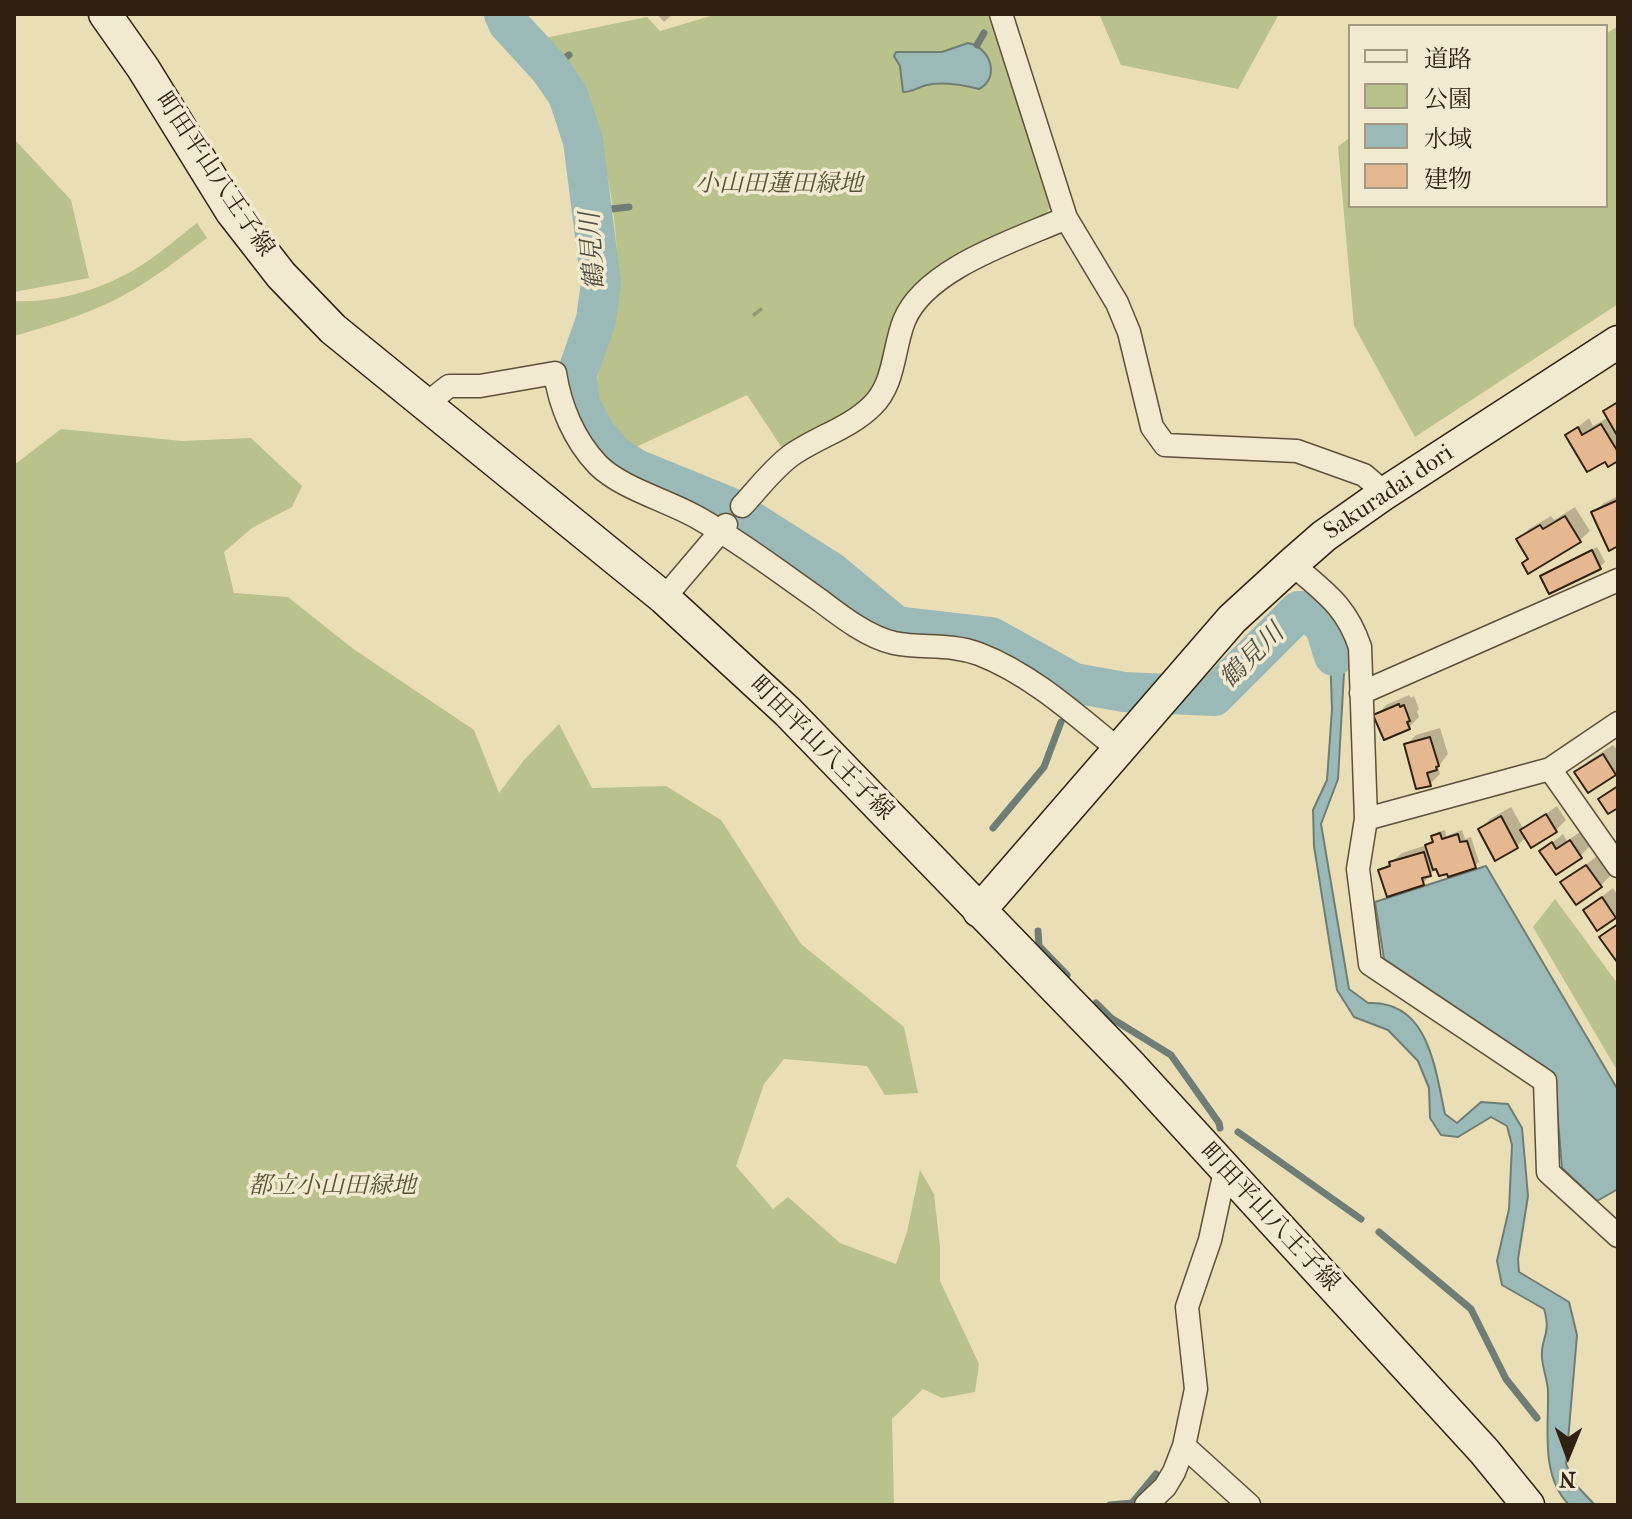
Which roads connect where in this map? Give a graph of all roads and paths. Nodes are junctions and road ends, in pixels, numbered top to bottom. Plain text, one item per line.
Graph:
1 (105, 14) edge
2 (1001, 14) edge
3 (1066, 218) junction
4 (1618, 342) edge
5 (426, 404) junction
6 (1385, 493) junction
7 (742, 506) dead end
8 (724, 528) junction
9 (1292, 564) junction
10 (1618, 580) edge
11 (664, 598) junction
12 (1361, 693) junction
13 (1618, 723) edge
14 (1119, 750) junction
15 (1550, 769) junction
16 (1366, 819) junction
17 (1618, 866) edge
18 (979, 911) junction
19 (1225, 1171) junction
20 (1618, 1236) edge
21 (1184, 1446) junction
22 (1146, 1505) edge
23 (1249, 1505) edge
24 (1528, 1505) edge

1 - 5 main road, 町田平山八王子線
2 - 3 street
3 - 6 street
3 - 7 street
4 - 6 main road, Sakuradai dori
5 - 8 street
5 - 11 main road, 町田平山八王子線
6 - 9 main road, Sakuradai dori
8 - 11 street
8 - 14 street
9 - 12 street
9 - 14 main road, Sakuradai dori
10 - 12 street
11 - 18 main road, 町田平山八王子線
12 - 16 street
13 - 15 street
14 - 18 main road
15 - 16 street
15 - 17 street
16 - 20 street
18 - 19 main road, 町田平山八王子線
19 - 21 street
19 - 24 main road, 町田平山八王子線
21 - 22 street
21 - 23 street

